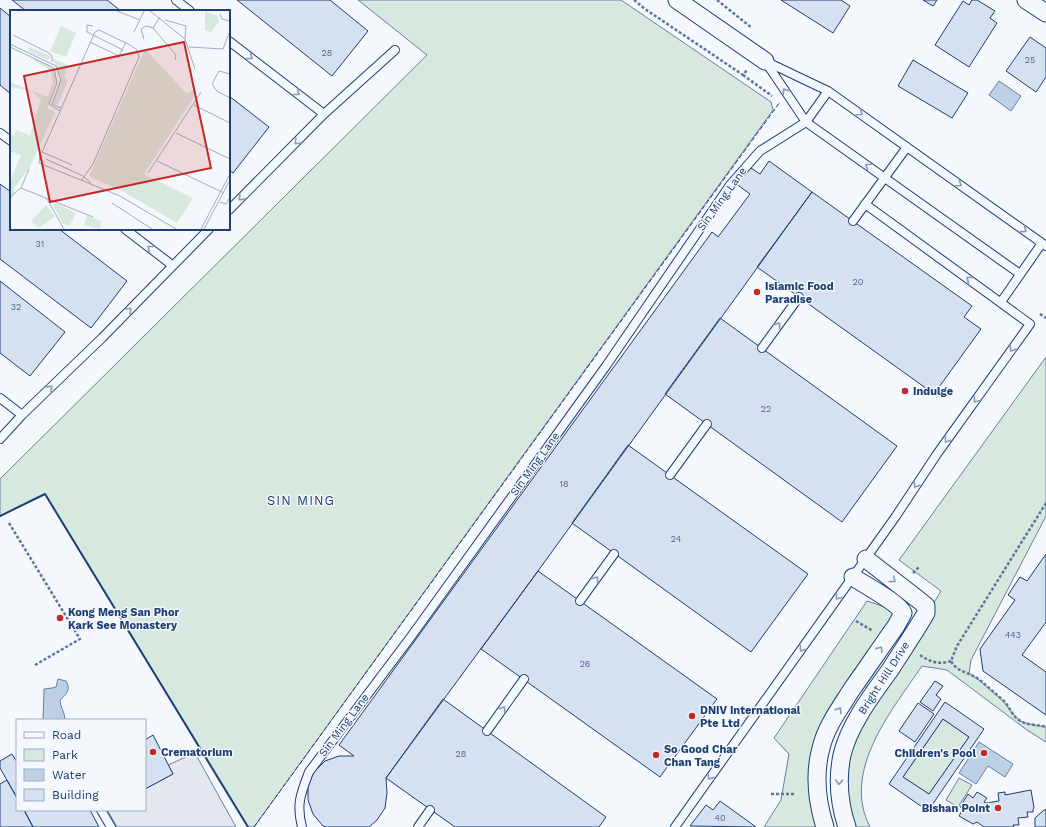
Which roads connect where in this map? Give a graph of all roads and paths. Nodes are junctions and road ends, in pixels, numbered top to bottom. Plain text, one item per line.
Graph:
1 (176, 0) edge
2 (634, 0) edge
3 (677, 0) edge
4 (1026, 0) edge
5 (189, 10) edge
6 (1046, 13) edge
7 (230, 42) edge
8 (395, 50) dead end
9 (762, 58) junction
10 (743, 75) junction
11 (828, 91) junction
12 (774, 98) dead end
13 (324, 114) junction
14 (806, 122) junction
15 (0, 133) edge
16 (10, 140) edge
17 (907, 147) junction
18 (884, 178) junction
19 (865, 204) junction
20 (230, 209) edge
21 (853, 221) dead end
22 (126, 230) edge
23 (208, 230) edge
24 (1044, 244) edge
25 (172, 265) junction
26 (1020, 274) junction
27 (799, 297) dead end
28 (1001, 302) junction
29 (762, 348) dead end
30 (0, 398) edge
31 (22, 415) junction
32 (707, 424) dead end
33 (0, 439) edge
34 (670, 475) dead end
35 (1046, 503) edge
36 (9, 523) dead end
37 (614, 554) dead end
38 (866, 559) junction
39 (919, 567) dead end
40 (910, 576) dead end
41 (853, 577) junction
42 (580, 601) dead end
43 (856, 621) dead end
44 (872, 630) dead end
45 (906, 646) junction
46 (951, 660) junction
47 (35, 665) dead end
48 (524, 679) dead end
49 (1046, 727) edge
50 (487, 731) dead end
51 (825, 736) junction
52 (842, 754) junction
53 (771, 794) dead end
54 (796, 794) dead end
55 (430, 810) dead end
56 (102, 811) edge
57 (422, 826) edge
58 (111, 827) edge
59 (302, 827) edge
60 (675, 827) edge
61 (825, 827) edge
62 (847, 827) edge

1 - 5 lane
2 - 10 path
3 - 9 street
4 - 6 street
7 -> 13 lane
8 - 13 lane
9 - 10 path
9 - 11 lane
14 -> 9 lane
10 - 12 path
11 - 14 lane, Sin Ming Lane
11 -> 17 lane
13 -> 20 lane
18 -> 14 lane
14 - 59 lane, Sin Ming Lane
15 - 16 lane
17 - 18 lane
17 -> 24 lane
18 - 19 lane
18 - 26 lane
19 - 21 lane
28 -> 19 lane
25 -> 22 lane
23 - 25 lane
24 - 26 lane
31 -> 25 lane
26 - 28 lane
29 -> 27 lane
28 -> 38 lane
30 - 31 lane
31 - 33 lane
32 - 34 lane
35 - 46 path
36 - 47 path
42 -> 37 lane
38 - 41 lane
38 -> 45 street, Bright Hill Drive
39 - 40 path
51 -> 41 street, Bright Hill Drive
41 -> 60 lane
43 - 44 path
45 - 46 path
45 - 52 street, Bright Hill Drive
46 - 49 path
50 -> 48 lane
51 - 52 street
51 - 61 street, Bright Hill Drive
52 -> 62 street, Bright Hill Drive
53 - 54 path
55 - 57 lane
56 - 58 lane

